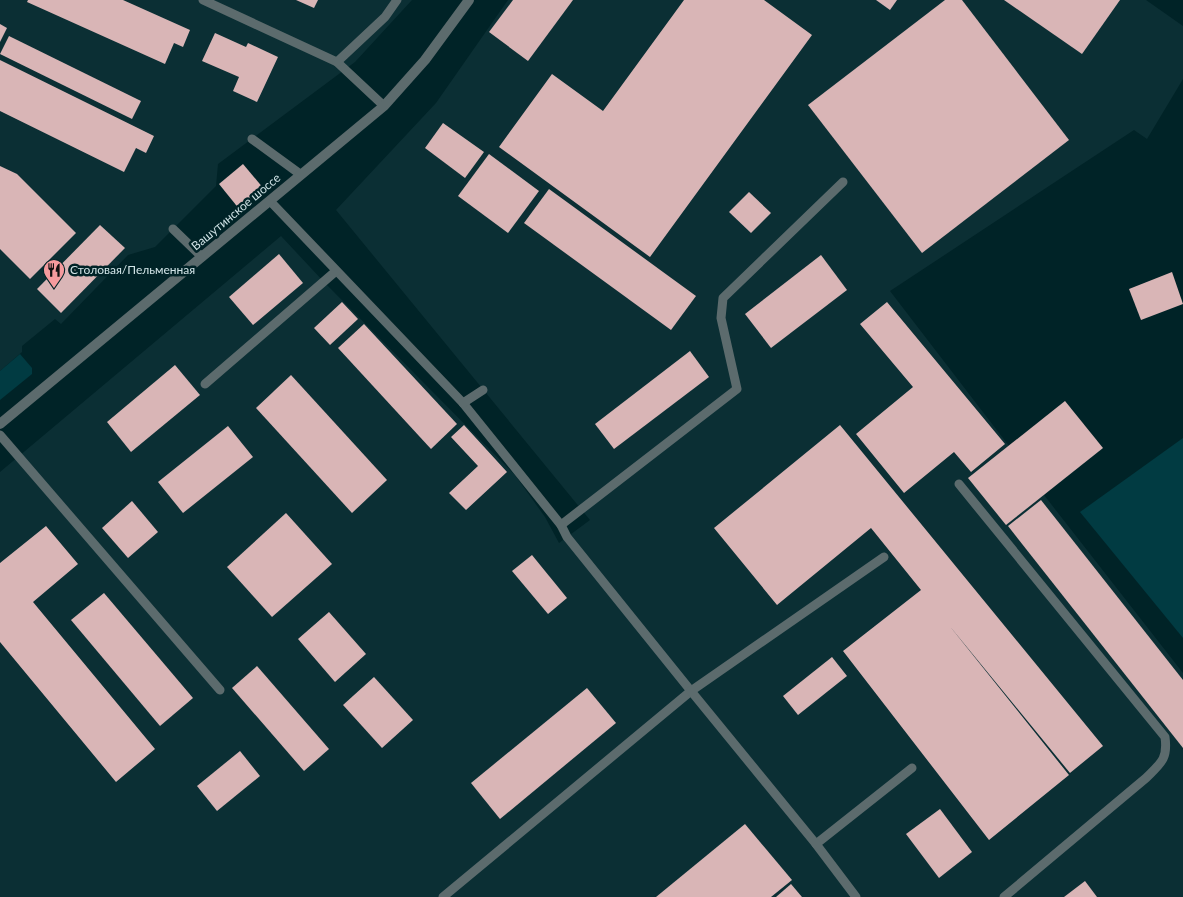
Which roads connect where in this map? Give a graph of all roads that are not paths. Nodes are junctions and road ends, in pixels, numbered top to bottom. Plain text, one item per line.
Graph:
1 (203, 0) edge
2 (396, 0) edge
3 (469, 0) edge
4 (337, 62) junction
5 (384, 106) junction
6 (252, 139) dead end
7 (300, 174) junction
8 (843, 182) dead end
9 (270, 201) junction
10 (173, 229) dead end
11 (202, 257) junction
12 (336, 271) junction
13 (206, 384) dead end
14 (483, 390) dead end
15 (463, 403) junction
16 (0, 424) edge
17 (0, 435) edge
18 (958, 484) dead end
19 (561, 525) junction
20 (884, 558) dead end
21 (220, 690) dead end
22 (691, 691) junction
23 (912, 768) dead end
24 (816, 844) junction
25 (443, 897) edge
26 (856, 897) edge
27 (1004, 897) edge

1 - 4 lane
2 - 4 lane
3 - 5 street, Вашутинское шоссе
4 - 5 lane
5 - 7 street, Вашутинское шоссе
6 - 7 lane
7 - 9 street, Вашутинское шоссе
8 - 19 lane
9 - 11 street, Вашутинское шоссе
9 - 12 lane
10 - 11 lane
11 - 16 street, Вашутинское шоссе
12 - 13 lane
12 - 15 lane
14 - 15 lane
15 - 19 lane
17 - 21 lane
18 - 27 lane
19 - 22 lane
20 - 22 lane
22 - 24 lane
22 - 25 lane
23 - 24 lane
24 - 26 lane

